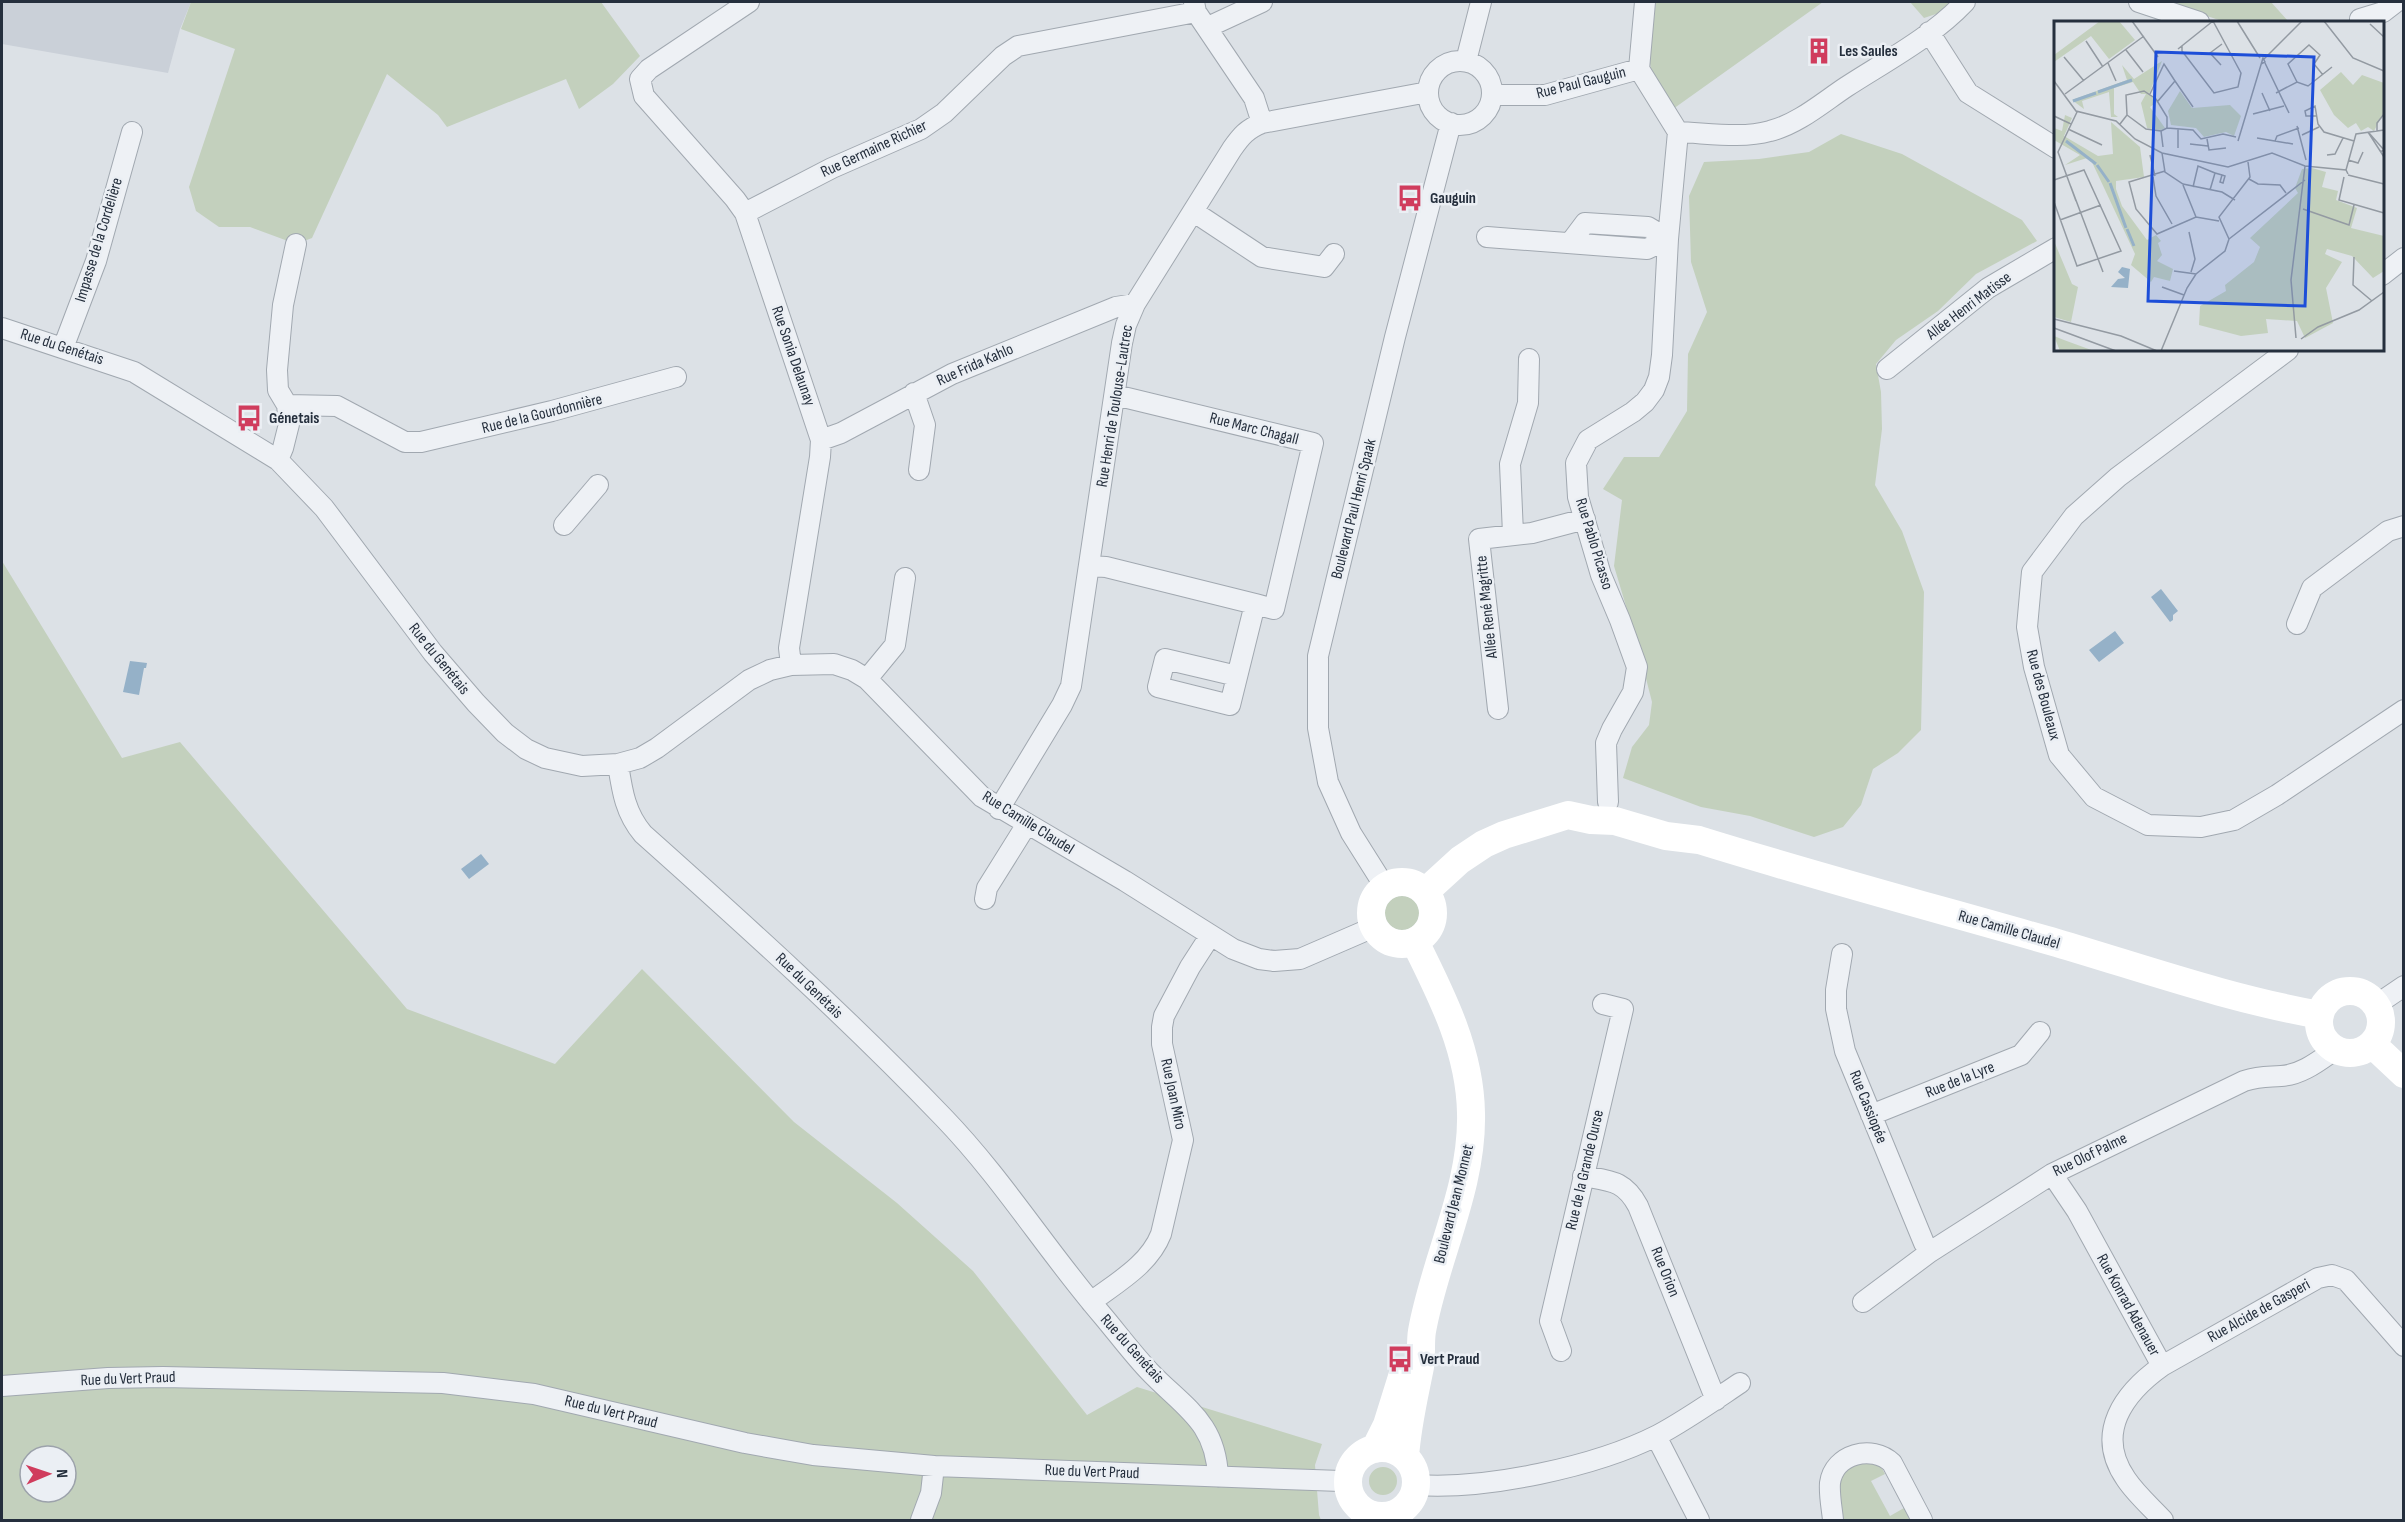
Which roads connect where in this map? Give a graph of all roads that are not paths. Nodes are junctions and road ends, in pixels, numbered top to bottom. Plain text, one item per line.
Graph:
1 (749, 2) edge
2 (1262, 2) edge
3 (1481, 2) edge
4 (1645, 2) edge
5 (1965, 2) edge
6 (2139, 2) edge
7 (2396, 2) edge
8 (1199, 14) edge
9 (2360, 19) dead end
10 (2196, 21) edge
11 (1929, 33) junction
12 (1466, 61) junction
13 (1639, 69) junction
14 (1428, 92) junction
15 (1492, 95) junction
16 (1262, 123) junction
17 (1451, 123) junction
18 (132, 132) dead end
19 (1678, 132) junction
20 (2054, 147) edge
21 (1194, 212) junction
22 (745, 213) junction
23 (1487, 237) dead end
24 (1668, 239) junction
25 (296, 244) dead end
26 (2054, 249) edge
27 (1334, 254) dead end
28 (2403, 258) edge
29 (2384, 273) edge
30 (1135, 304) junction
31 (2, 328) edge
32 (63, 348) junction
33 (2287, 351) edge
34 (1529, 359) dead end
35 (1887, 369) dead end
36 (676, 377) dead end
37 (914, 393) junction
38 (1115, 395) junction
39 (287, 405) junction
40 (820, 440) junction
41 (278, 460) junction
42 (920, 470) dead end
43 (598, 485) dead end
44 (1585, 519) junction
45 (564, 525) dead end
46 (2403, 526) edge
47 (1513, 534) junction
48 (1090, 566) junction
49 (905, 578) dead end
50 (1255, 604) junction
51 (2297, 624) dead end
52 (791, 665) junction
53 (1237, 676) dead end
54 (867, 679) junction
55 (1498, 709) dead end
56 (2403, 710) edge
57 (618, 764) junction
58 (1608, 802) junction
59 (999, 809) junction
60 (1568, 815) junction
61 (1026, 824) junction
62 (1699, 840) junction
63 (1385, 887) junction
64 (1425, 892) junction
65 (985, 899) dead end
66 (1374, 927) junction
67 (1209, 936) junction
68 (1415, 942) junction
69 (1842, 954) dead end
70 (2403, 986) edge
71 (1603, 1004) dead end
72 (2376, 1005) junction
73 (2320, 1015) junction
74 (2040, 1032) dead end
75 (2372, 1044) junction
76 (2336, 1049) junction
77 (2403, 1074) edge
78 (1871, 1115) junction
79 (2052, 1173) junction
80 (1583, 1176) junction
81 (1930, 1252) junction
82 (1091, 1302) junction
83 (1863, 1302) dead end
84 (1422, 1331) junction
85 (2403, 1346) edge
86 (1561, 1351) dead end
87 (2162, 1366) junction
88 (1740, 1383) dead end
89 (2, 1386) edge
90 (1716, 1400) junction
91 (1656, 1436) junction
92 (1375, 1449) junction
93 (1405, 1457) junction
94 (934, 1466) junction
95 (1349, 1475) junction
96 (1218, 1477) junction
97 (1416, 1485) junction
98 (1362, 1515) edge
99 (1394, 1517) edge
100 (921, 1521) edge
101 (1700, 1521) edge
102 (1833, 1521) edge
103 (1922, 1521) edge
104 (2163, 1521) edge

1 - 22 street, Rue Sonia Delaunay
2 - 8 street, Rue Germaine Richier
3 - 12 street
4 - 13 street, Rue Paul Gauguin
5 - 11 street
6 - 10 street
7 - 9 street
8 - 16 street
8 - 22 street, Rue Germaine Richier
11 - 19 street
11 - 20 street
12 - 14 street
12 - 15 street
13 - 15 street, Rue Paul Gauguin
13 - 19 street
14 - 16 street, Rue Henri de Toulouse-Lautrec
14 - 17 street
15 - 17 street
16 - 21 street, Rue Henri de Toulouse-Lautrec
17 - 63 street, Boulevard Paul Henri Spaak
18 - 32 street, Impasse de la Cordelière
19 - 24 street, Rue Pablo Picasso
21 - 27 street
21 - 30 street, Rue Henri de Toulouse-Lautrec
22 - 40 street, Rue Sonia Delaunay
23 - 24 street
24 - 44 street, Rue Pablo Picasso
25 - 39 street
26 - 35 street, Allée Henri Matisse
28 - 29 street
30 - 37 street, Rue Frida Kahlo
30 - 38 street, Rue Henri de Toulouse-Lautrec
31 - 32 street, Rue du Genétais
32 - 41 street, Rue du Genétais
33 - 56 street, Rue des Bouleaux
34 - 47 street
36 - 39 street, Rue de la Gourdonnière
37 - 40 street, Rue Frida Kahlo
37 - 42 street
38 - 48 street, Rue Henri de Toulouse-Lautrec
38 - 50 street, Rue Marc Chagall
39 - 41 street
40 - 52 street, Rue Sonia Delaunay
41 - 57 street, Rue du Genétais
43 - 45 street
44 - 47 street, Allée René Magritte
44 - 58 street, Rue Pablo Picasso
46 - 51 street
47 - 55 street, Allée René Magritte
48 - 50 street, Rue Marc Chagall
48 - 59 street, Rue Henri de Toulouse-Lautrec
49 - 54 street
50 - 53 street
52 - 54 street, Rue Camille Claudel
52 - 57 street, Rue Camille Claudel
54 - 59 street, Rue Camille Claudel
57 - 82 street, Rue du Genétais
58 - 60 street, Rue Camille Claudel
58 - 62 street, Rue Camille Claudel
59 - 61 street, Rue Camille Claudel
60 - 62 street, Rue Camille Claudel
60 - 64 street, Rue Camille Claudel
61 - 65 street
61 - 67 street, Rue Camille Claudel
62 - 73 street, Rue Camille Claudel
63 - 64 street
63 - 66 street
64 - 68 street
66 - 67 street, Rue Camille Claudel
66 - 68 street
67 - 82 street, Rue Joan Miro
68 - 84 street, Boulevard Jean Monnet
69 - 78 street, Rue Cassiopée
70 - 72 street
71 - 80 street, Rue de la Grande Ourse
72 - 73 street
72 - 75 street
73 - 76 street
74 - 78 street, Rue de la Lyre
75 - 76 street
75 - 77 street
76 - 79 street, Rue Olof Palme
78 - 81 street, Rue Cassiopée
79 - 81 street, Rue Olof Palme
79 - 87 street, Rue Konrad Adenauer
80 - 86 street, Rue de la Grande Ourse
80 - 90 street, Rue Orion
81 - 83 street, Rue Olof Palme
82 - 96 street, Rue du Genétais
84 - 92 street, Boulevard Jean Monnet
84 - 93 street, Boulevard Jean Monnet
85 - 87 street, Rue Alcide de Gasperi
87 - 104 street, Rue Konrad Adenauer
88 - 90 street
89 - 94 street, Rue du Vert Praud
90 - 91 street
91 - 97 street
91 - 101 street
92 - 93 street
92 - 95 street
93 - 97 street
94 - 96 street, Rue du Vert Praud
94 - 100 street
95 - 96 street
95 - 98 street
97 - 99 street
98 - 99 street
102 - 103 street

